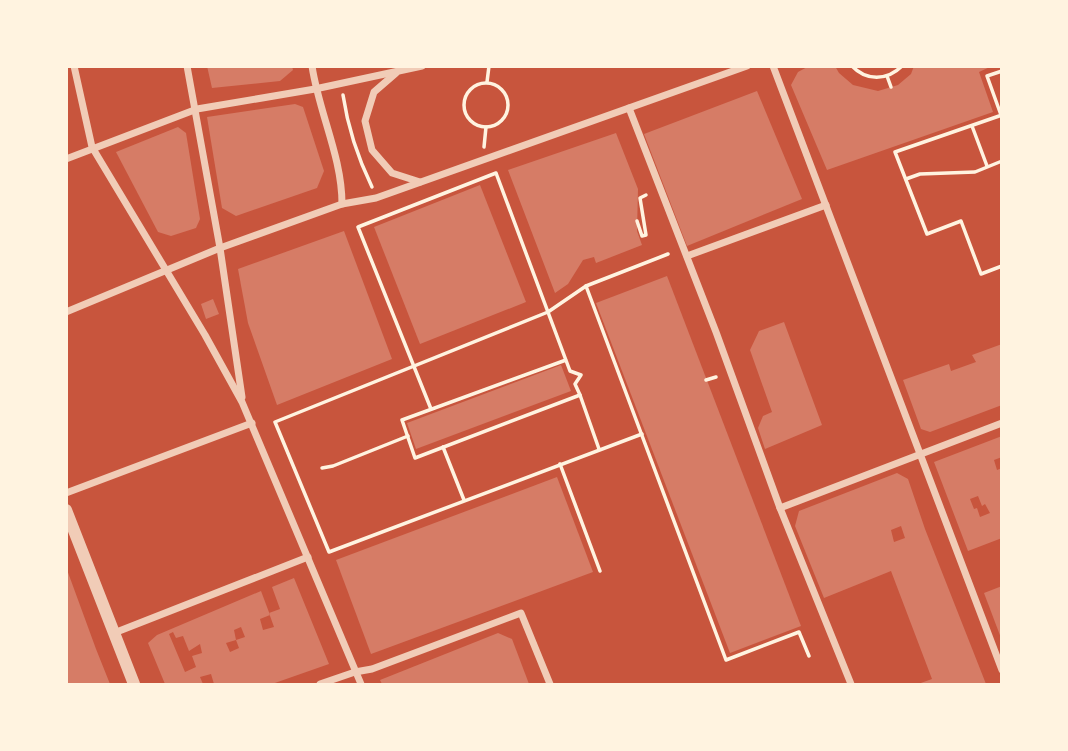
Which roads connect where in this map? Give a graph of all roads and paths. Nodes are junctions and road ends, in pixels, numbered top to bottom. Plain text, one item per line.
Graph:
1 (74, 66) edge
2 (187, 66) edge
3 (312, 66) edge
4 (422, 66) edge
5 (489, 66) edge
6 (747, 66) edge
7 (774, 66) edge
8 (852, 66) edge
9 (902, 66) edge
10 (1002, 71) edge
11 (396, 73) junction
12 (887, 76) junction
13 (487, 82) junction
14 (891, 87) dead end
15 (315, 89) junction
16 (629, 108) junction
17 (197, 109) junction
18 (1001, 115) edge
19 (972, 126) junction
20 (486, 127) junction
21 (92, 148) junction
22 (484, 149) dead end
23 (66, 159) edge
24 (1002, 161) edge
25 (988, 166) junction
26 (906, 179) junction
27 (421, 182) junction
28 (646, 195) dead end
29 (342, 204) junction
30 (826, 205) junction
31 (637, 221) dead end
32 (220, 248) junction
33 (668, 254) dead end
34 (687, 256) junction
35 (1002, 266) edge
36 (166, 271) junction
37 (586, 286) junction
38 (66, 312) edge
39 (548, 312) junction
40 (566, 360) junction
41 (414, 365) junction
42 (716, 377) dead end
43 (706, 380) dead end
44 (580, 395) junction
45 (242, 401) junction
46 (431, 409) junction
47 (252, 423) junction
48 (1002, 423) edge
49 (642, 434) junction
50 (408, 436) junction
51 (443, 447) junction
52 (599, 449) junction
53 (920, 454) junction
54 (560, 464) junction
55 (322, 468) dead end
56 (66, 493) edge
57 (464, 500) junction
58 (780, 508) junction
59 (66, 510) edge
60 (308, 557) junction
61 (600, 571) dead end
62 (114, 633) junction
63 (809, 656) dead end
64 (1002, 670) edge
65 (355, 672) junction
66 (134, 684) edge
67 (320, 684) edge
68 (361, 684) edge
69 (550, 684) edge
70 (851, 684) edge

1 - 21 street
2 - 17 street
3 - 15 street
4 - 11 street
5 - 13 path
6 - 16 street
7 - 30 street
8 - 12 path
9 - 12 path
10 - 18 path
11 - 15 street
11 - 27 street
12 - 14 path
13 - 20 path
13 - 20 path
15 - 17 street
15 - 29 street
16 - 27 street
16 - 34 street
17 - 21 street
17 - 32 street
18 - 19 path
19 - 25 path
19 - 26 path
20 - 22 path
21 - 23 street
21 - 36 street
24 - 25 path
25 - 26 path
26 - 35 path
27 - 29 street
28 - 31 path
29 - 32 street
30 - 34 street
30 - 53 street
32 - 36 street
32 - 45 street
33 - 37 path
34 - 58 street
36 - 38 street
36 - 45 street
37 - 39 path
37 - 49 path
39 - 40 path
39 - 41 path
39 - 41 path
40 - 44 path
40 - 46 path
41 - 46 path
41 - 57 path
42 - 43 path
44 - 51 path
44 - 52 path
45 - 47 street
46 - 50 path
47 - 56 street
47 - 60 street
48 - 53 street
49 - 52 path
49 - 63 path
50 - 51 path
50 - 55 path
51 - 57 path
52 - 54 path
53 - 58 street
53 - 64 street
54 - 57 path
54 - 61 path
58 - 70 street
59 - 62 street
60 - 62 street
60 - 65 street
62 - 66 street
65 - 67 street
65 - 68 street
65 - 69 street

